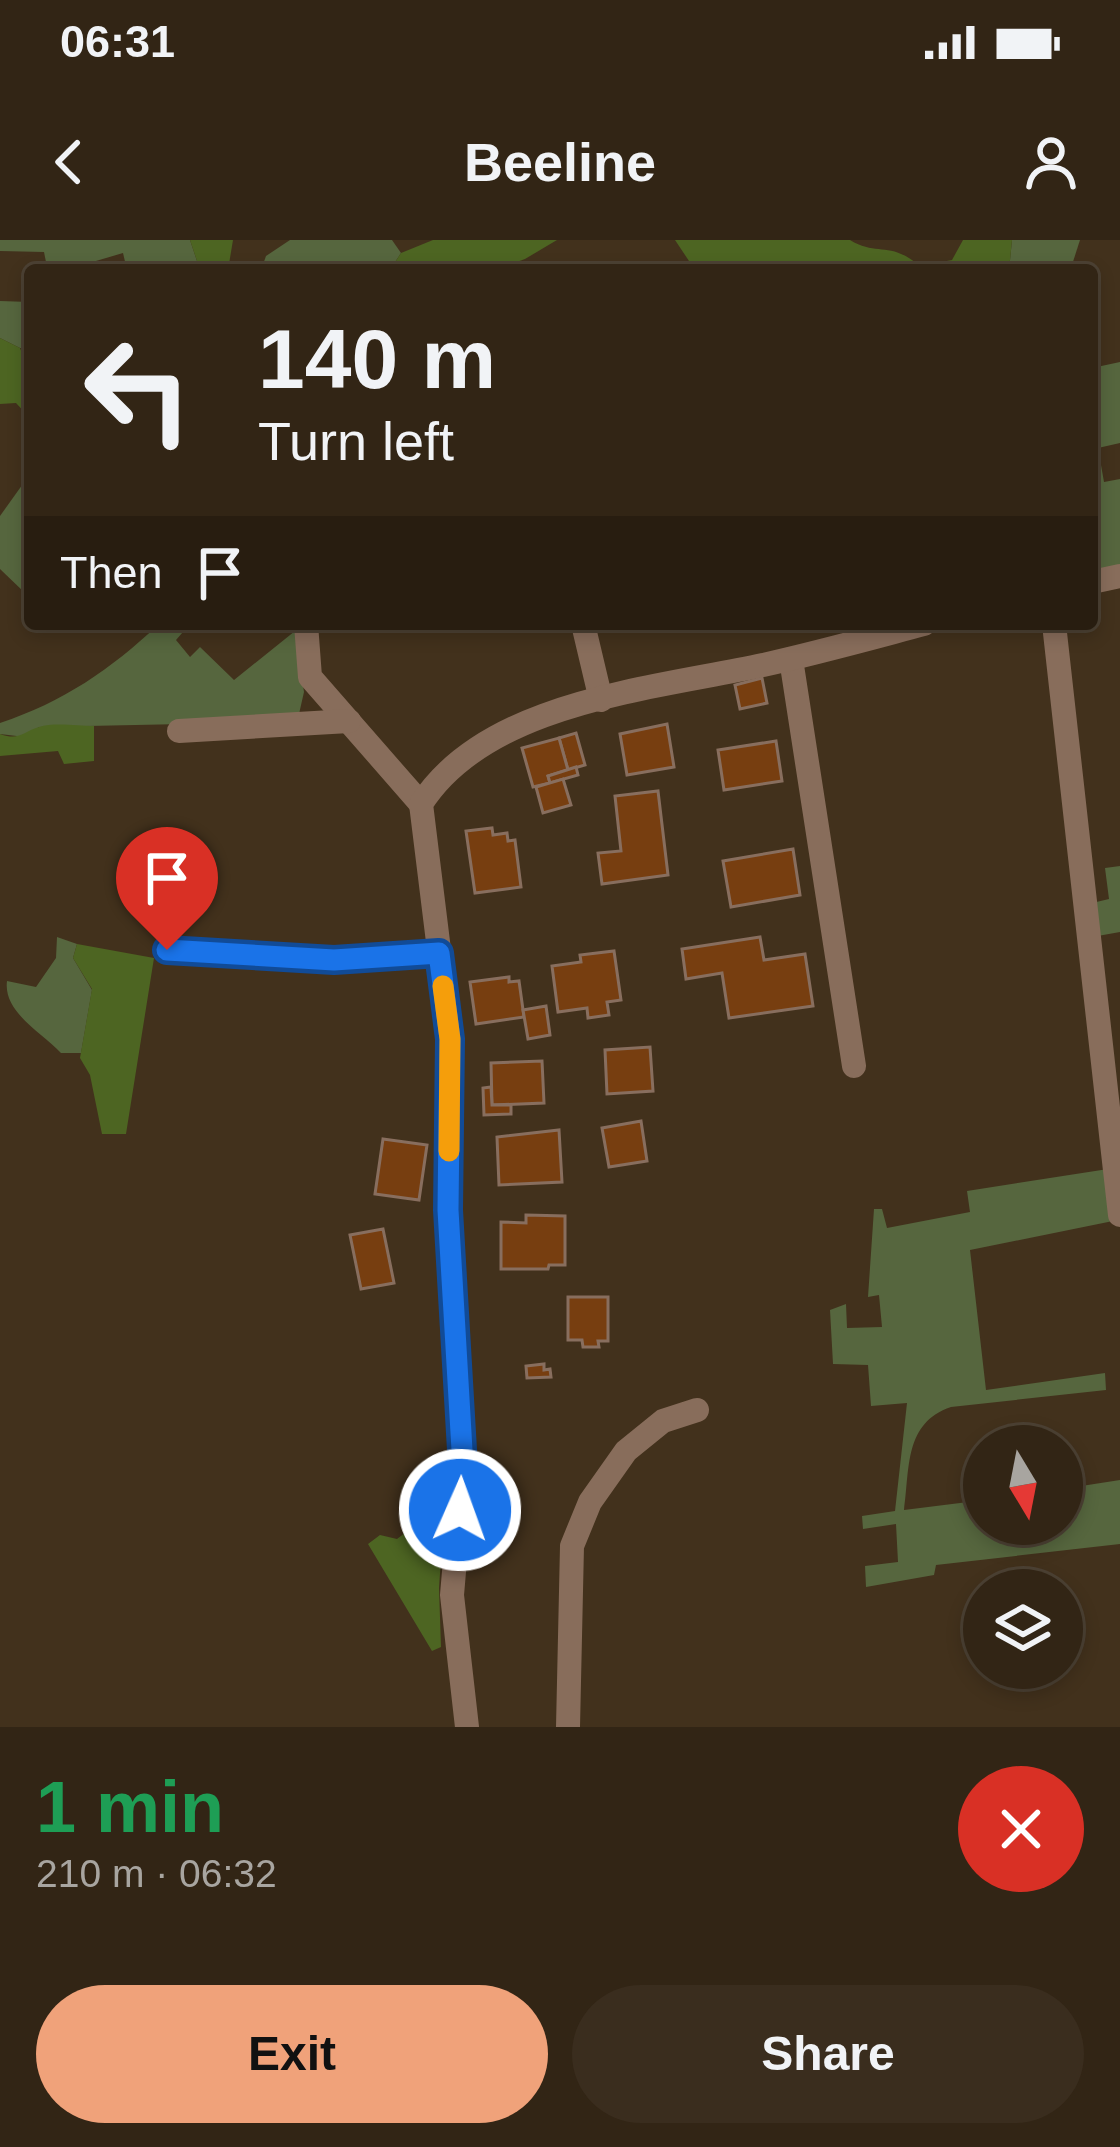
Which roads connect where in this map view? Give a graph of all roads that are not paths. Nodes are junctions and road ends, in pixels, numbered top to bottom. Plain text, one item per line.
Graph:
1 (306, 630) edge
2 (584, 630) edge
3 (874, 630) edge
4 (1055, 630) edge
5 (791, 659) junction
6 (601, 700) junction
7 (349, 721) junction
8 (179, 731) dead end
9 (421, 804) junction
10 (167, 950) dead end
11 (439, 953) junction
12 (854, 1066) dead end
13 (1120, 1215) edge
14 (697, 1410) dead end
15 (467, 1727) edge
16 (568, 1727) edge

1 - 7 street
2 - 6 street
3 - 5 street
4 - 13 street
5 - 6 street
5 - 12 street
6 - 9 street
7 - 8 street
7 - 9 street
9 - 11 street
10 - 11 street
11 - 15 street
14 - 16 street

